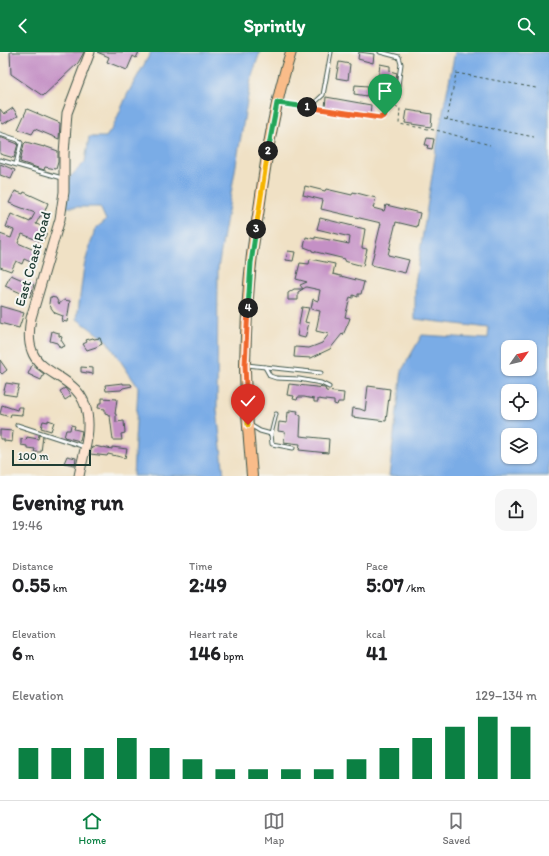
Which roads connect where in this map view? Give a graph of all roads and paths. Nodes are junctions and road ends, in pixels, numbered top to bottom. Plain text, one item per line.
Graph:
1 (90, 52) edge
2 (291, 52) edge
3 (331, 52) edge
4 (380, 52) edge
5 (536, 88) dead end
6 (277, 103) junction
7 (391, 104) junction
8 (309, 108) junction
9 (444, 119) dead end
10 (447, 120) junction
11 (0, 134) edge
12 (534, 137) dead end
13 (490, 145) dead end
14 (0, 160) edge
15 (16, 164) junction
16 (64, 178) junction
17 (245, 365) junction
18 (265, 367) junction
19 (321, 373) dead end
20 (329, 386) dead end
21 (276, 414) dead end
22 (248, 425) junction
23 (17, 426) dead end
24 (271, 434) junction
25 (85, 447) junction
26 (293, 448) dead end
27 (79, 476) edge
28 (252, 476) edge

1 - 16 main road, East Coast Road
2 - 6 main road
3 - 8 lane
4 - 7 lane
5 - 10 path
6 - 8 path
6 - 17 main road
7 - 8 path
7 - 13 path
9 - 10 path
10 - 12 path
11 - 15 lane
14 - 15 lane
15 - 16 lane
16 - 25 main road, East Coast Road
17 - 18 lane
17 - 22 main road
18 - 19 lane
18 - 20 lane
21 - 24 lane
22 - 24 lane
22 - 28 main road
23 - 25 lane
24 - 26 lane
25 - 27 main road, East Coast Road

